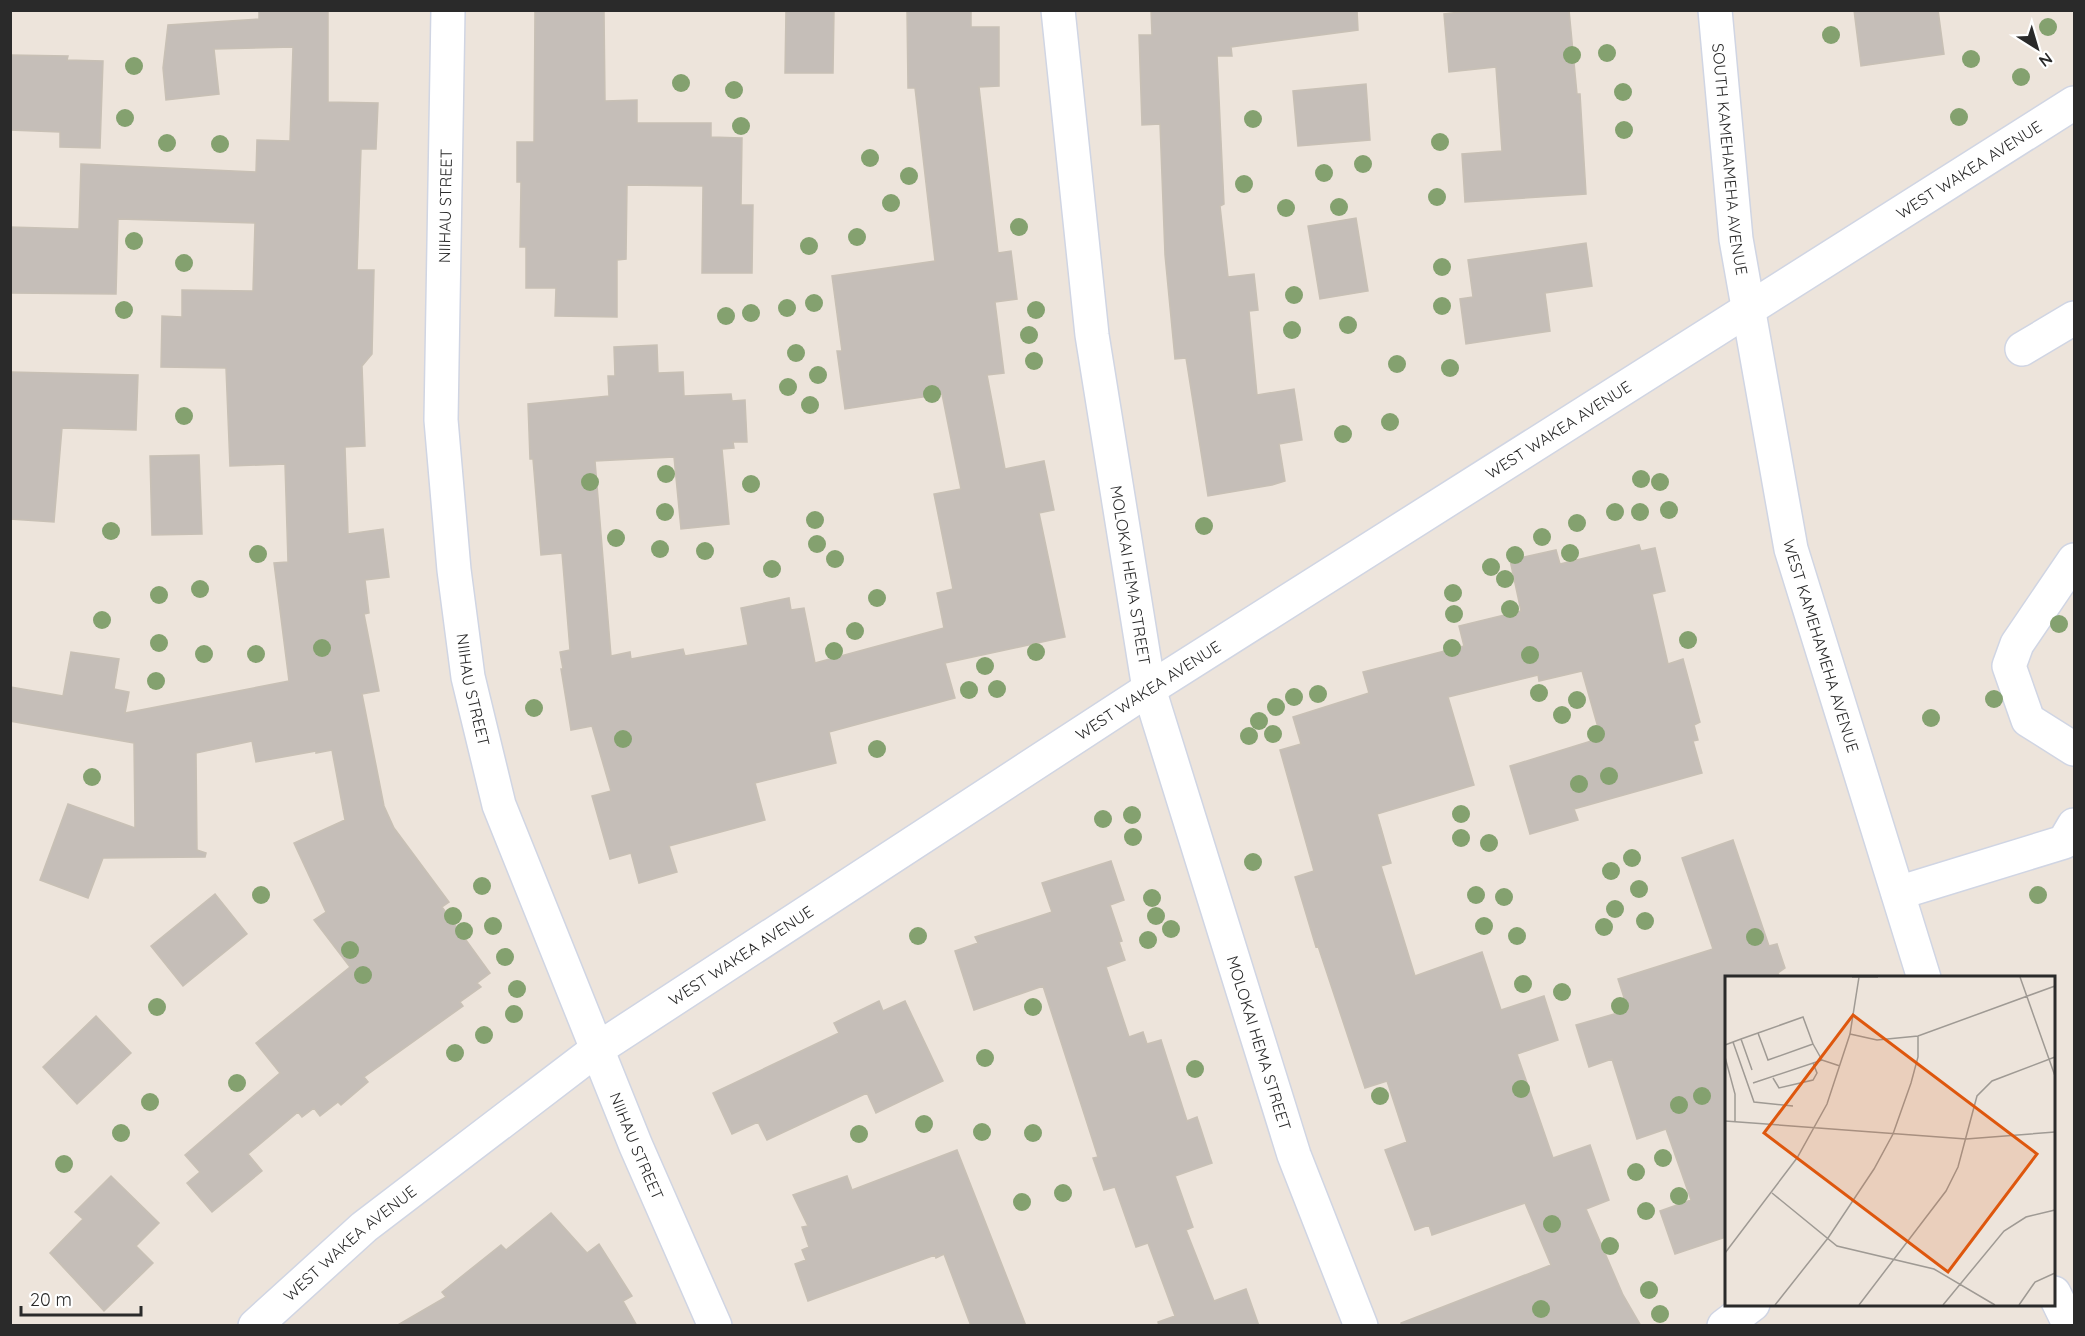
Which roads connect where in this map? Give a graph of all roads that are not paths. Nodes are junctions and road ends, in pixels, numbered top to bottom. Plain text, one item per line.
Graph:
1 (448, 10) edge
2 (1058, 10) edge
3 (1715, 10) edge
4 (2074, 103) edge
5 (1749, 307) junction
6 (2074, 318) edge
7 (2022, 349) dead end
8 (2074, 560) edge
9 (1149, 688) junction
10 (2074, 749) edge
11 (2071, 838) edge
12 (1898, 893) junction
13 (1923, 976) edge
14 (596, 1050) junction
15 (2055, 1295) edge
16 (1752, 1306) edge
17 (255, 1326) edge
18 (716, 1326) edge
19 (1361, 1326) edge
20 (1724, 1326) edge
21 (2070, 1326) edge

1 - 14 street, NIIHAU STREET
2 - 9 street, MOLOKAI HEMA STREET
3 - 5 street, SOUTH KAMEHAMEHA AVENUE
4 - 5 street, WEST WAKEA AVENUE
5 - 9 street, WEST WAKEA AVENUE
5 - 12 street, WEST KAMEHAMEHA AVENUE
6 - 7 street
8 - 10 street
9 - 14 street, WEST WAKEA AVENUE
9 - 19 street, MOLOKAI HEMA STREET
11 - 12 street
12 - 13 street, WEST KAMEHAMEHA AVENUE
14 - 17 street, WEST WAKEA AVENUE
14 - 18 street, NIIHAU STREET
15 - 21 street
16 - 20 street

